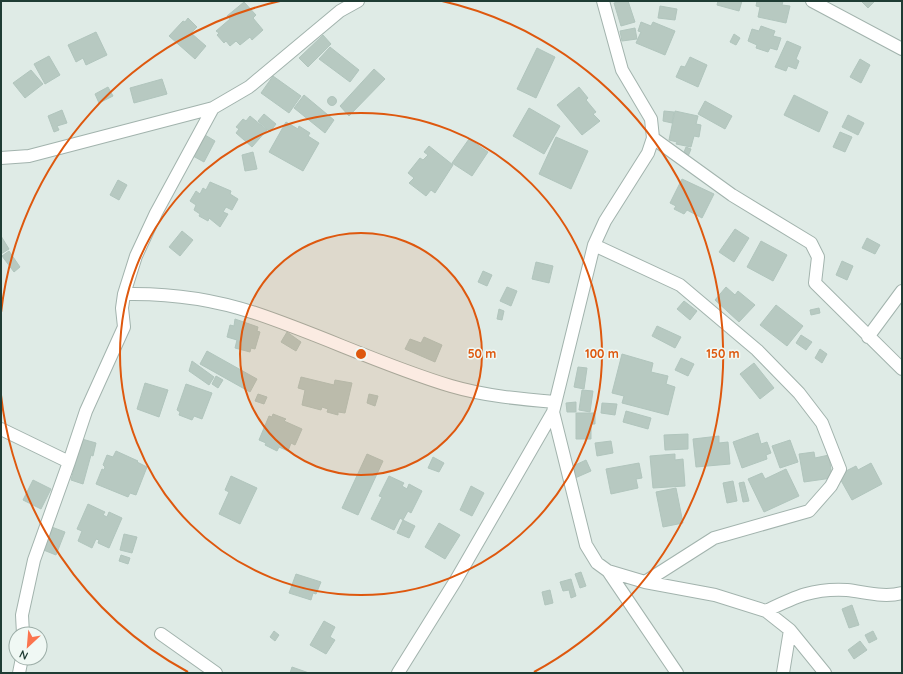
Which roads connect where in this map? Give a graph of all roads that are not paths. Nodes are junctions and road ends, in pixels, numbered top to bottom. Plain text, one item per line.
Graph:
1 (358, 1) edge
2 (603, 1) edge
3 (812, 1) edge
4 (902, 49) edge
5 (212, 108) junction
6 (653, 138) junction
7 (1, 158) edge
8 (594, 245) junction
9 (902, 291) edge
10 (124, 294) junction
11 (868, 337) junction
12 (902, 369) edge
13 (554, 407) junction
14 (1, 429) edge
15 (70, 462) junction
16 (608, 571) junction
17 (645, 582) junction
18 (902, 593) edge
19 (766, 611) junction
20 (23, 626) edge
21 (790, 630) junction
22 (161, 634) dead end
23 (399, 672) edge
24 (216, 673) edge
25 (677, 673) edge
26 (783, 673) edge
27 (825, 673) edge

1 - 5 street
2 - 6 street
3 - 4 street
5 - 7 street
5 - 10 street
6 - 8 street
6 - 11 street
8 - 13 street
8 - 17 street
9 - 11 street
10 - 13 street
10 - 15 street
11 - 12 street
13 - 16 street
13 - 23 street
14 - 15 street
15 - 20 street
16 - 17 street
16 - 25 street
17 - 19 street
18 - 19 street
19 - 21 street
21 - 26 street
21 - 27 street
22 - 24 street

